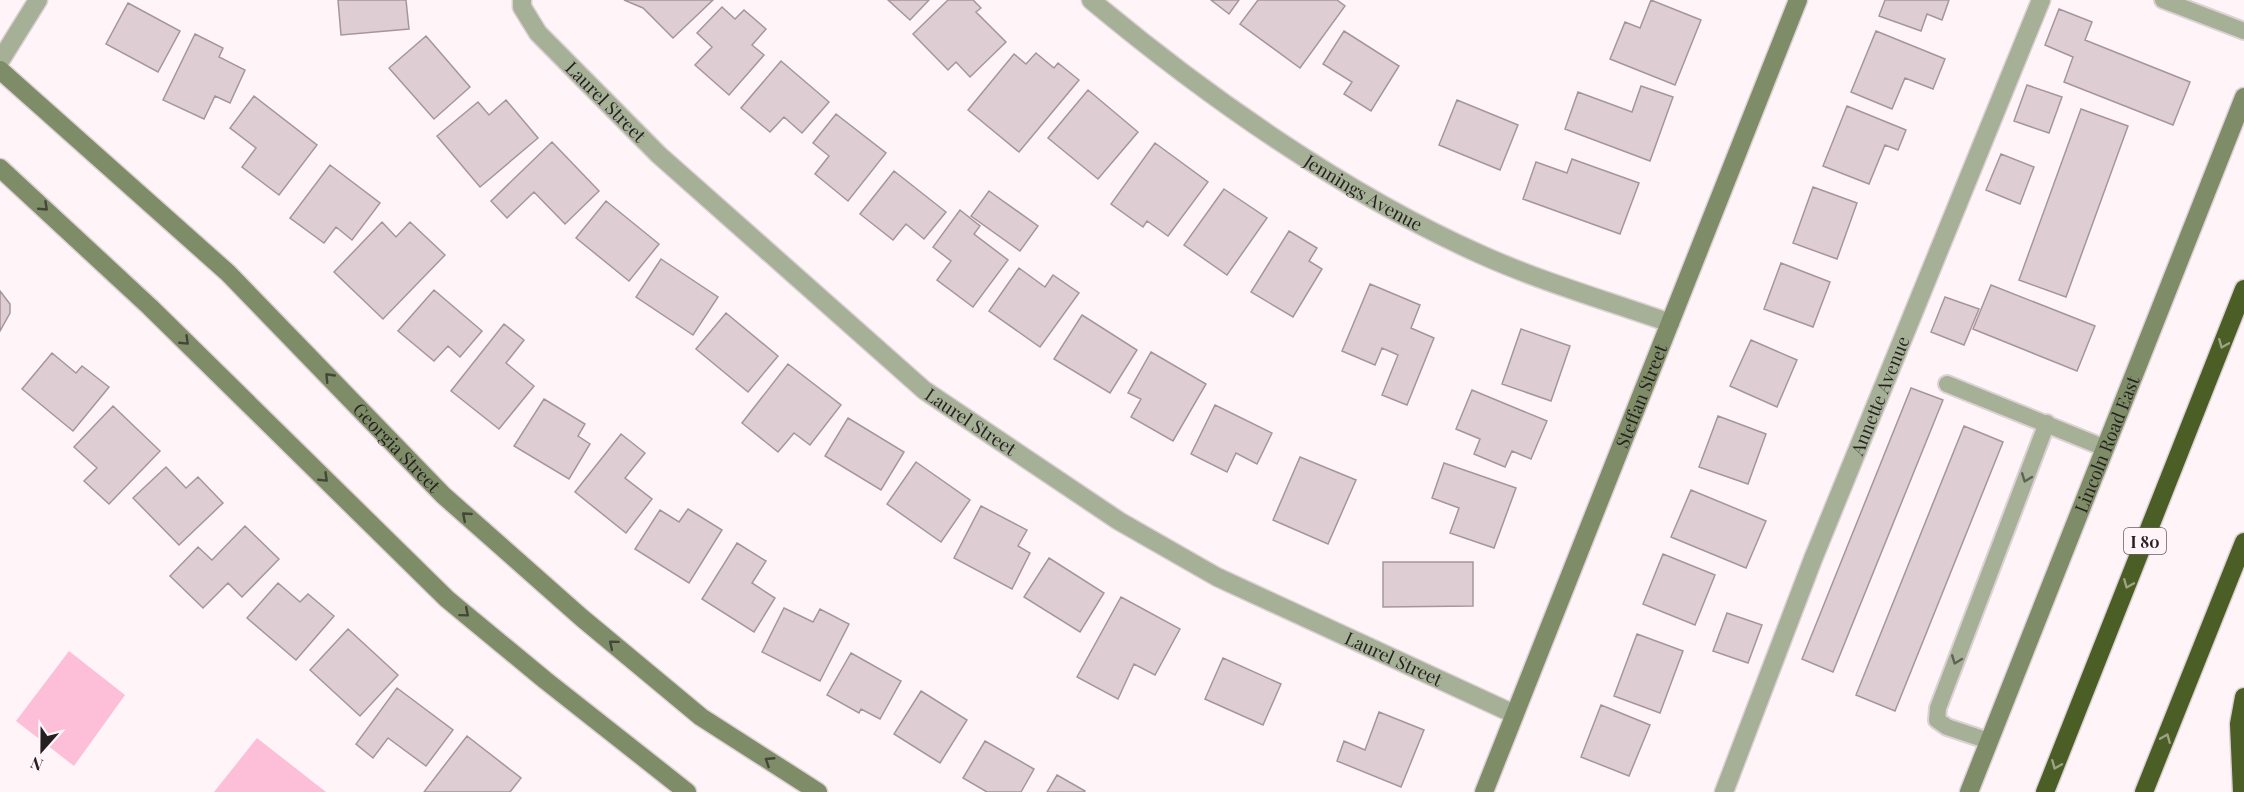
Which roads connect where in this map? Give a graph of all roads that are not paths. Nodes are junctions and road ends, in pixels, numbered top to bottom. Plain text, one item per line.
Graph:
1 (38, 0) edge
2 (522, 0) edge
3 (1091, 0) edge
4 (1798, 0) edge
5 (2041, 0) edge
6 (2163, 0) edge
7 (2244, 31) edge
8 (0, 61) edge
9 (0, 70) edge
10 (2244, 97) edge
11 (0, 168) edge
12 (2244, 289) edge
13 (1670, 323) junction
14 (1947, 384) dead end
15 (2047, 423) junction
16 (2105, 448) junction
17 (2244, 542) edge
18 (2244, 697) edge
19 (1514, 714) junction
20 (1989, 741) junction
21 (687, 792) edge
22 (818, 792) edge
23 (1484, 792) edge
24 (1724, 792) edge
25 (1969, 792) edge
26 (2045, 792) edge
27 (2144, 792) edge
28 (2242, 792) edge

1 - 8 street
2 - 19 street, Laurel Street
3 - 13 street, Jennings Avenue
4 - 13 main road, Steffan Street
5 - 24 street, Annette Avenue
6 - 7 lane
22 -> 9 main road, Georgia Street
10 - 16 main road, Lincoln Road East
11 -> 21 main road
12 -> 26 highway, I 80
13 - 19 main road, Steffan Street
14 - 15 lane
15 - 16 lane
15 -> 20 lane
16 - 20 main road, Lincoln Road East
27 -> 17 highway
18 - 28 highway
19 - 23 main road, Steffan Street
20 - 25 main road, Lincoln Road East

